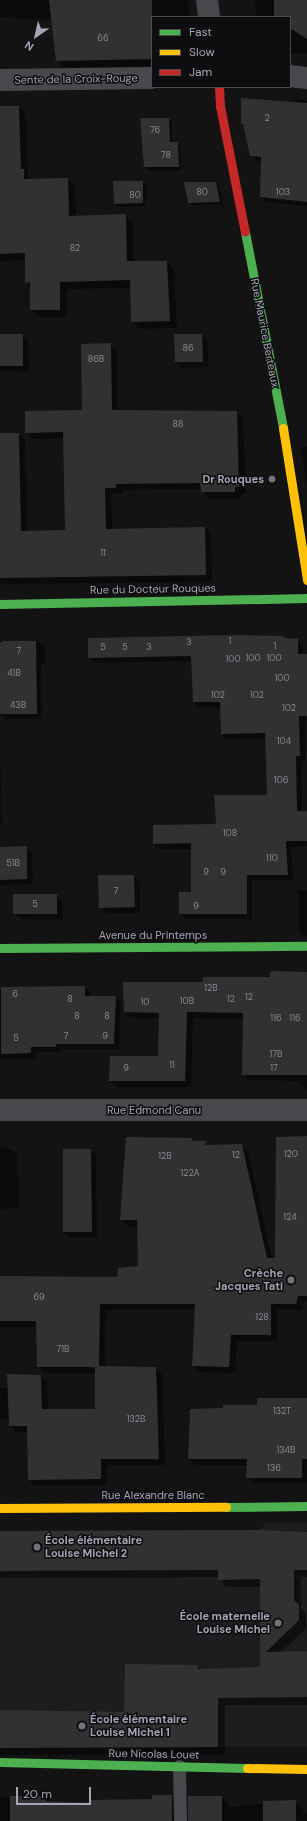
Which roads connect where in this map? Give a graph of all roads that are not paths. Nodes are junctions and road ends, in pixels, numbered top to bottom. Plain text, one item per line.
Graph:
1 (207, 0) edge
2 (209, 16) edge
3 (291, 76) edge
4 (151, 78) edge
5 (307, 78) edge
6 (0, 80) edge
7 (219, 88) edge
8 (306, 558) edge
9 (307, 580) edge
10 (307, 598) edge
11 (0, 604) edge
12 (307, 946) edge
13 (0, 948) edge
14 (0, 1110) edge
15 (307, 1110) edge
16 (307, 1506) edge
17 (0, 1508) edge
18 (0, 1762) edge
19 (180, 1766) junction
20 (307, 1769) edge
21 (180, 1821) edge

1 - 2 street
3 - 5 street
4 - 6 street, Sente de la Croix-Rouge
7 - 8 street, Rue Maurice Berteaux
8 - 9 street, Rue Maurice Berteaux
10 - 11 street, Rue du Docteur Rouques
12 - 13 street, Avenue du Printemps
14 - 15 street, Rue Edmond Canu
16 - 17 street, Rue Alexandre Blanc
18 - 19 street, Rue Nicolas Louet
19 - 20 street, Rue Nicolas Louet
19 - 21 lane

